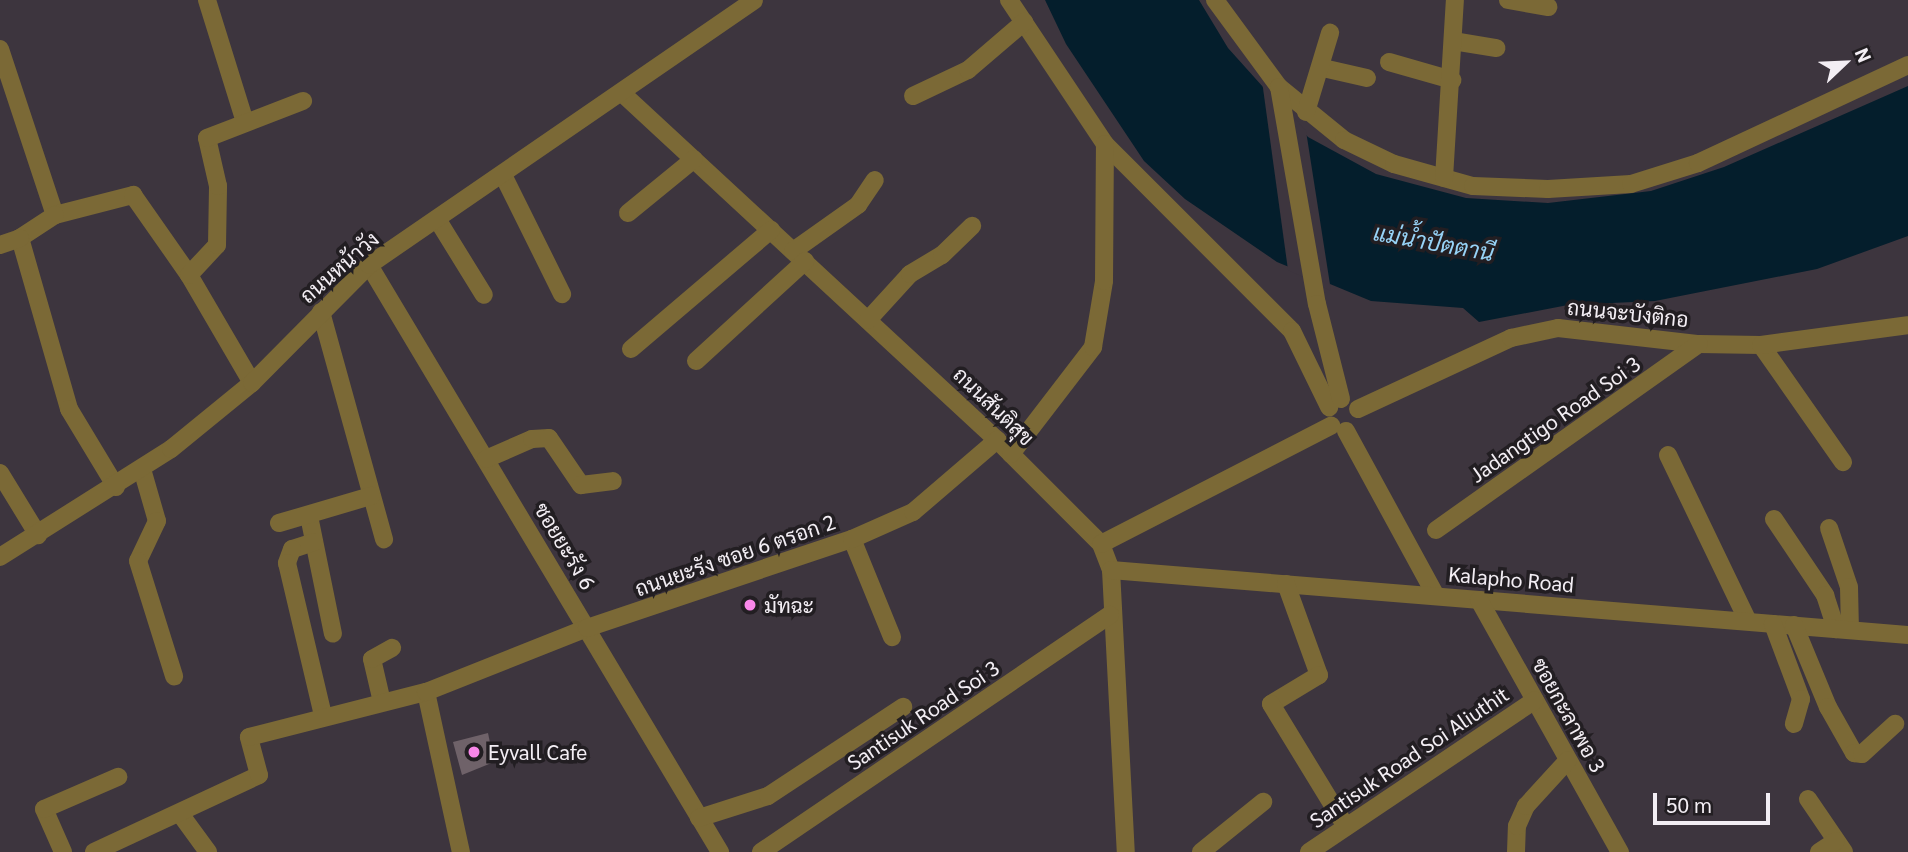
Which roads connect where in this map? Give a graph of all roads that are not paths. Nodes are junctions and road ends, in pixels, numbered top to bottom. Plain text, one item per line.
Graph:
1 (207, 0) edge
2 (754, 0) edge
3 (1009, 0) edge
4 (1215, 0) edge
5 (1455, 0) edge
6 (1508, 0) edge
7 (1548, 7) dead end
8 (1024, 22) junction
9 (1330, 33) dead end
10 (1453, 41) junction
11 (1496, 48) dead end
12 (0, 49) edge
13 (1390, 62) dead end
14 (1908, 65) edge
15 (1323, 68) junction
16 (1367, 78) dead end
17 (1452, 80) junction
18 (623, 94) junction
19 (1280, 94) junction
20 (913, 96) dead end
21 (303, 101) dead end
22 (1306, 112) junction
23 (8, 113) edge
24 (245, 122) junction
25 (1105, 144) junction
26 (694, 159) junction
27 (503, 175) junction
28 (1444, 178) junction
29 (875, 180) dead end
30 (628, 213) dead end
31 (55, 215) junction
32 (437, 219) junction
33 (972, 226) dead end
34 (771, 230) junction
35 (20, 238) junction
36 (0, 245) edge
37 (799, 256) junction
38 (369, 265) junction
39 (190, 275) junction
40 (562, 294) dead end
41 (484, 295) dead end
42 (321, 312) junction
43 (868, 320) junction
44 (1321, 324) junction
45 (1908, 325) edge
46 (1292, 331) junction
47 (1699, 344) junction
48 (1761, 345) junction
49 (631, 349) dead end
50 (696, 361) dead end
51 (252, 383) junction
52 (1335, 403) junction
53 (1358, 409) junction
54 (1339, 429) junction
55 (997, 440) junction
56 (1012, 454) junction
57 (1668, 456) dead end
58 (486, 459) junction
59 (1843, 462) dead end
60 (142, 469) junction
61 (0, 473) edge
62 (613, 481) dead end
63 (116, 487) junction
64 (371, 496) junction
65 (309, 516) junction
66 (1774, 519) dead end
67 (279, 523) dead end
68 (1829, 528) dead end
69 (1436, 530) dead end
70 (38, 535) junction
71 (384, 539) dead end
72 (852, 539) junction
73 (314, 542) junction
74 (1101, 544) junction
75 (0, 557) edge
76 (1111, 570) junction
77 (1286, 584) junction
78 (1436, 596) junction
79 (1479, 600) junction
80 (1110, 615) junction
81 (1748, 621) junction
82 (1773, 624) junction
83 (1794, 625) junction
84 (587, 628) junction
85 (1843, 629) junction
86 (333, 634) dead end
87 (1908, 635) edge
88 (892, 637) dead end
89 (392, 648) dead end
90 (174, 676) dead end
91 (426, 692) junction
92 (1535, 700) junction
93 (382, 702) junction
94 (903, 707) dead end
95 (323, 715) junction
96 (1794, 724) dead end
97 (1895, 724) dead end
98 (1568, 760) junction
99 (118, 777) dead end
100 (1808, 799) dead end
101 (1263, 802) dead end
102 (181, 815) junction
103 (699, 818) junction
104 (1346, 827) junction
105 (1840, 846) edge
106 (63, 852) edge
107 (94, 852) edge
108 (208, 852) edge
109 (461, 852) edge
110 (720, 852) edge
111 (761, 852) edge
112 (1126, 852) edge
113 (1200, 852) edge
114 (1309, 852) edge
115 (1516, 852) edge
116 (1620, 852) edge
117 (1819, 852) edge

1 - 24 street
2 - 18 street, ถนนหน้าวัง
3 - 8 street
4 - 19 street
5 - 10 street
6 - 7 street
8 - 20 street
8 - 25 street
9 - 15 street
10 - 11 street
10 - 17 street
12 - 23 street
13 - 17 street
14 - 28 street
15 - 16 street
15 - 22 street
17 - 28 street
18 - 26 street, ถนนสันติสุข
18 - 27 street, ถนนหน้าวัง
19 - 22 street
19 - 44 street
21 - 24 street
22 - 28 street
23 - 31 street
24 - 39 street
25 - 46 street
25 - 56 street
26 - 30 street
26 - 34 street, ถนนสันติสุข
27 - 32 street, ถนนหน้าวัง
27 - 40 street
29 - 37 street
31 - 35 street
31 - 39 street
32 - 38 street, ถนนหน้าวัง
32 - 41 street
33 - 43 street
34 - 37 street, ถนนสันติสุข
34 - 49 street
35 - 36 street
35 - 63 street
37 - 43 street, ถนนสันติสุข
37 - 50 street
38 - 42 street, ถนนหน้าวัง
38 - 58 street, ซอยยะรัง 6
39 - 51 street
42 - 51 street, ถนนหน้าวัง
42 - 64 street
43 - 55 street, ถนนสันติสุข
44 - 46 street
44 - 52 street
45 - 48 street, ถนนจะบังติกอ
46 - 52 street
47 - 48 street, ถนนจะบังติกอ
47 - 53 street, ถนนจะบังติกอ
47 - 69 street, Jadangtigo Road Soi 3
48 - 59 street
51 - 60 street, ถนนหน้าวัง
52 - 53 street
52 - 54 street
53 - 54 street
54 - 74 street
54 - 78 street
55 - 56 street, ถนนสันติสุข
55 - 72 street, ถนนยะรัง ซอย 6 ตรอก 2
56 - 74 street, ถนนสันติสุข
57 - 81 street
58 - 62 street
58 - 84 street, ซอยยะรัง 6
60 - 63 street, ถนนหน้าวัง
60 - 90 street
61 - 70 street
63 - 70 street, ถนนหน้าวัง
64 - 65 street
64 - 71 street
65 - 67 street
65 - 73 street
66 - 85 street
68 - 85 street
70 - 75 street, ถนนหน้าวัง
72 - 84 street, ถนนยะรัง ซอย 6 ตรอก 2
72 - 88 street
73 - 86 street
73 - 95 street
74 - 76 street, ถนนสันติสุข
76 - 77 street, Kalapho Road
76 - 80 street, ถนนสันติสุข
77 - 78 street, Kalapho Road
77 - 104 street
78 - 79 street, Kalapho Road
79 - 81 street, Kalapho Road
79 - 92 street, ซอยกะลาพอ 3
80 - 111 street, Santisuk Road Soi 3
80 - 112 street, ถนนสันติสุข
81 - 82 street, Kalapho Road
82 - 83 street, Kalapho Road
82 - 96 street
83 - 85 street, Kalapho Road
83 - 97 street
84 - 91 street, ถนนยะรัง ซอย 6 ตรอก 2
84 - 103 street, ซอยยะรัง 6
85 - 87 street, Kalapho Road
89 - 93 street
91 - 93 street, ถนนยะรัง ซอย 6 ตรอก 2
91 - 109 street
92 - 98 street, ซอยกะลาพอ 3
92 - 104 street, Santisuk Road Soi Aliuthit
93 - 95 street, ถนนยะรัง ซอย 6 ตรอก 2
94 - 103 street
95 - 102 street, ถนนยะรัง ซอย 6 ตรอก 2
98 - 115 street
98 - 116 street, ซอยกะลาพอ 3
99 - 106 street
100 - 105 street
101 - 113 street
102 - 107 street
102 - 108 street
103 - 110 street, ซอยยะรัง 6
104 - 114 street, Santisuk Road Soi Aliuthit
105 - 117 street

